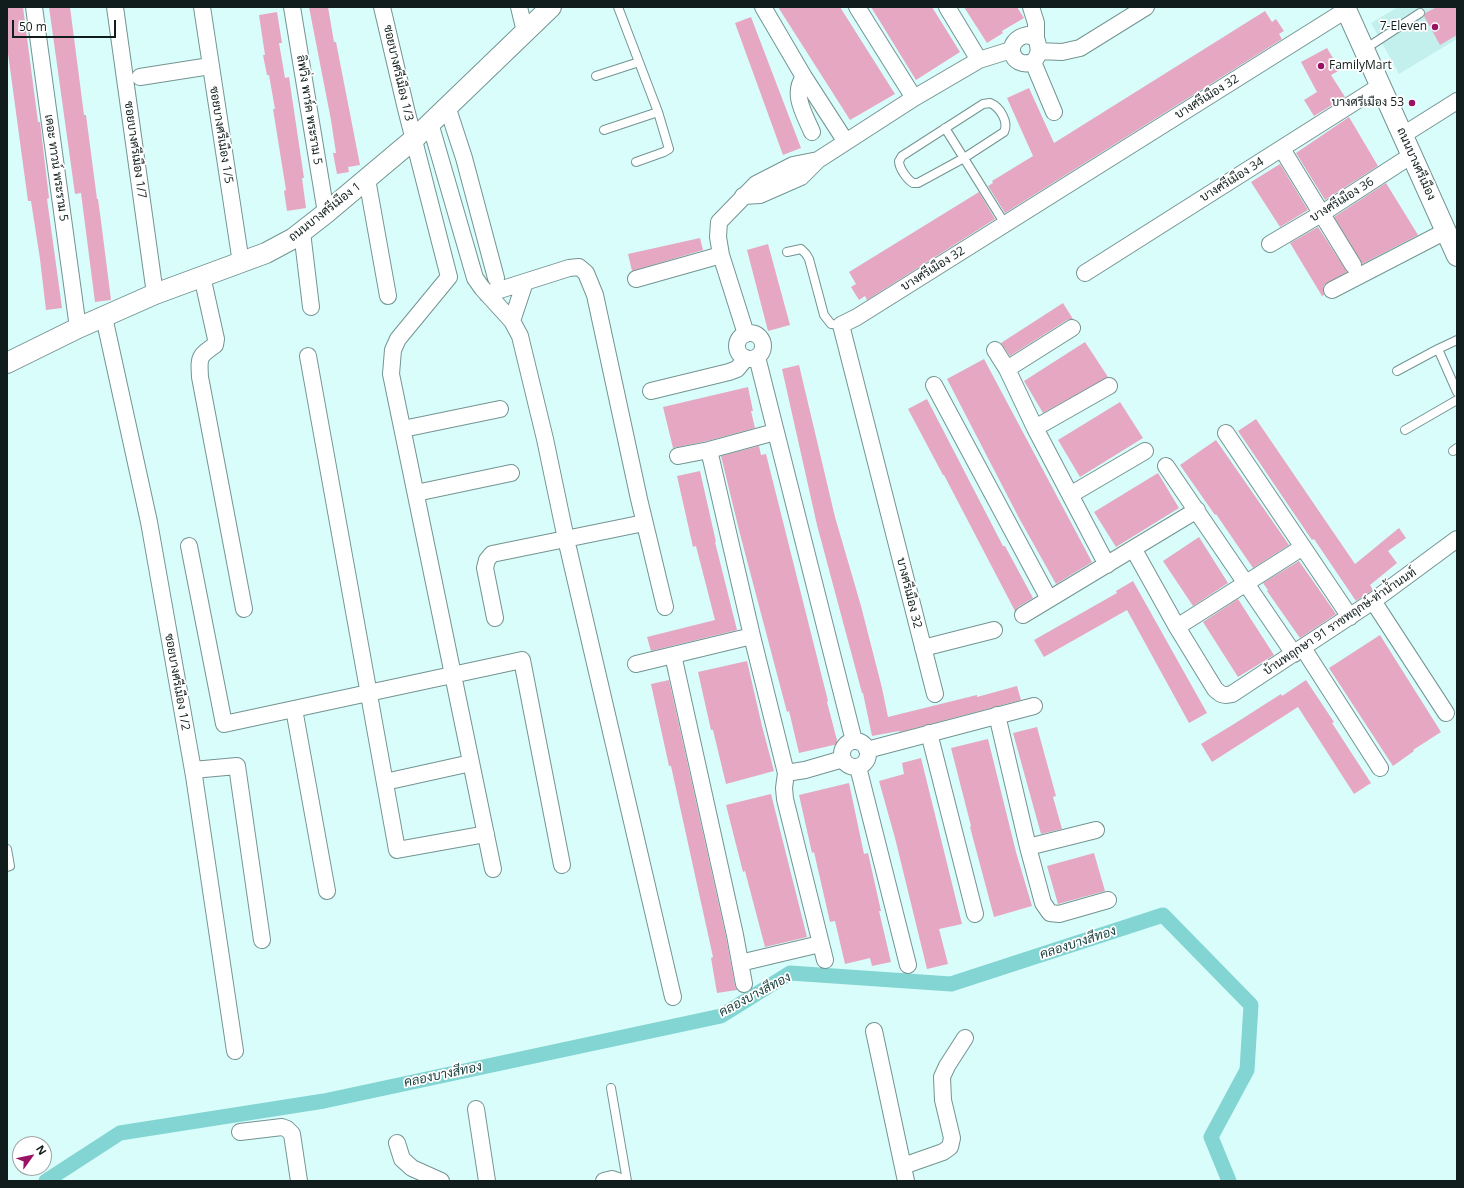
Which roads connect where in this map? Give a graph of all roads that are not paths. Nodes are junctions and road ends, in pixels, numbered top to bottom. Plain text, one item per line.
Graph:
1 (34, 7) edge
2 (115, 7) edge
3 (202, 7) edge
4 (292, 7) edge
5 (382, 7) edge
6 (518, 7) edge
7 (551, 7) edge
8 (618, 7) edge
9 (763, 7) edge
10 (857, 7) edge
11 (947, 7) edge
12 (1031, 7) edge
13 (1146, 7) edge
14 (1346, 9) edge
15 (1420, 13) dead end
16 (525, 32) junction
17 (1012, 50) junction
18 (1036, 50) junction
19 (1364, 50) junction
20 (980, 60) junction
21 (639, 62) junction
22 (210, 66) junction
23 (596, 76) dead end
24 (140, 77) dead end
25 (804, 77) junction
26 (1380, 86) junction
27 (914, 98) junction
28 (1457, 101) edge
29 (447, 106) junction
30 (658, 112) junction
31 (1054, 112) dead end
32 (430, 123) junction
33 (945, 128) junction
34 (604, 130) dead end
35 (812, 132) dead end
36 (1403, 135) junction
37 (414, 139) junction
38 (846, 142) junction
39 (1282, 149) junction
40 (1412, 155) junction
41 (964, 158) junction
42 (636, 162) dead end
43 (367, 179) junction
44 (326, 213) junction
45 (1321, 214) junction
46 (1005, 224) junction
47 (1446, 231) junction
48 (302, 232) junction
49 (1270, 244) dead end
50 (787, 252) dead end
51 (721, 255) junction
52 (1457, 256) edge
53 (241, 263) junction
54 (1353, 265) dead end
55 (1084, 273) dead end
56 (202, 276) junction
57 (496, 278) dead end
58 (636, 278) dead end
59 (525, 282) junction
60 (1332, 290) dead end
61 (155, 294) junction
62 (487, 294) junction
63 (388, 296) dead end
64 (311, 307) dead end
65 (104, 317) junction
66 (512, 321) junction
67 (841, 325) junction
68 (78, 328) junction
69 (1072, 328) dead end
70 (1457, 340) edge
71 (1438, 349) junction
72 (995, 350) dead end
73 (308, 356) dead end
74 (751, 358) junction
75 (8, 360) edge
76 (1007, 368) junction
77 (1397, 371) dead end
78 (934, 385) dead end
79 (1109, 386) dead end
80 (651, 391) dead end
81 (1457, 392) edge
82 (1457, 400) edge
83 (500, 409) dead end
84 (1035, 428) junction
85 (403, 429) junction
86 (1405, 430) dead end
87 (775, 432) junction
88 (1226, 433) dead end
89 (709, 450) junction
90 (1145, 451) dead end
91 (678, 456) dead end
92 (1166, 466) dead end
93 (512, 473) dead end
94 (416, 493) junction
95 (1070, 495) junction
96 (1197, 510) junction
97 (644, 523) junction
98 (566, 539) junction
99 (1457, 539) edge
100 (189, 546) dead end
101 (1303, 547) junction
102 (1134, 550) junction
103 (1108, 564) junction
104 (1246, 584) junction
105 (1049, 599) junction
106 (1373, 601) junction
107 (664, 607) dead end
108 (244, 609) dead end
109 (1023, 615) dead end
110 (1350, 617) junction
111 (495, 618) dead end
112 (1177, 627) junction
113 (994, 630) dead end
114 (752, 636) junction
115 (923, 648) junction
116 (1298, 651) junction
117 (673, 656) junction
118 (636, 664) dead end
119 (453, 675) junction
120 (369, 693) junction
121 (935, 694) dead end
122 (1034, 706) dead end
123 (294, 709) junction
124 (1446, 714) dead end
125 (997, 715) junction
126 (929, 733) junction
127 (861, 746) junction
128 (843, 758) junction
129 (471, 763) junction
130 (858, 767) junction
131 (1380, 768) dead end
132 (193, 770) junction
133 (786, 773) junction
134 (385, 782) junction
135 (1096, 830) dead end
136 (486, 834) junction
137 (1028, 847) junction
138 (7, 849) edge
139 (562, 865) dead end
140 (7, 867) edge
141 (493, 869) dead end
142 (327, 891) dead end
143 (1108, 900) dead end
144 (975, 914) dead end
145 (262, 940) dead end
146 (820, 944) junction
147 (825, 960) dead end
148 (740, 963) junction
149 (908, 965) dead end
150 (744, 984) dead end
151 (673, 997) dead end
152 (874, 1031) dead end
153 (965, 1038) dead end
154 (235, 1051) dead end
155 (612, 1088) dead end
156 (476, 1109) dead end
157 (240, 1132) dead end
158 (397, 1143) dead end
159 (905, 1174) edge
160 (299, 1181) edge
161 (441, 1181) edge
162 (487, 1181) edge
163 (604, 1181) edge
164 (618, 1181) edge
165 (627, 1181) edge

1 - 68 street, เดอะ ทาวน์ พระราม 5
2 - 61 street, ซอยบางศรีเมือง 1/7
3 - 22 street, ซอยบางศรีเมือง 1/5
4 - 44 street, ลิฟวิ่ง พาร์ค พระราม 5
5 - 37 street, ซอยบางศรีเมือง 1/3
6 - 16 street
7 - 16 street, ถนนบางศรีเมือง 1
8 - 21 lane
9 - 25 street
10 - 27 street
11 - 20 street
12 - 18 street
13 - 18 street
14 - 19 street, ถนนบางศรีเมือง
14 - 46 street, บางศรีเมือง 32
15 - 19 lane
16 - 29 street, ถนนบางศรีเมือง 1
17 - 18 street
17 - 18 street
17 - 20 street
18 - 31 street
19 - 26 street, ถนนบางศรีเมือง
20 - 27 street
21 - 23 lane
21 - 30 lane
22 - 24 street
22 - 53 street, ซอยบางศรีเมือง 1/5
25 - 35 street
25 - 38 street
26 - 36 street, ถนนบางศรีเมือง
26 - 39 street, บางศรีเมือง 34
27 - 38 street
28 - 36 street
29 - 32 street, ถนนบางศรีเมือง 1
29 - 57 street
30 - 34 lane
30 - 42 lane
32 - 37 street, ถนนบางศรีเมือง 1
32 - 62 street
33 - 41 lane
33 - 41 lane
33 - 41 lane
36 - 40 street, ถนนบางศรีเมือง
37 - 43 street, ถนนบางศรีเมือง 1
37 - 85 street, ซอยบางศรีเมือง 1/3
38 - 51 street
39 - 45 street
39 - 55 street, บางศรีเมือง 34
40 - 45 street, บางศรีเมือง 36
40 - 47 street, ถนนบางศรีเมือง
41 - 46 lane
43 - 44 street, ถนนบางศรีเมือง 1
43 - 63 street
44 - 48 street, ถนนบางศรีเมือง 1
45 - 49 street, บางศรีเมือง 36
45 - 54 street
46 - 67 street, บางศรีเมือง 32
47 - 52 street, ถนนบางศรีเมือง
47 - 60 street
48 - 53 street, ถนนบางศรีเมือง 1
48 - 64 street
50 - 67 lane
51 - 58 street
51 - 74 street
53 - 56 street, ถนนบางศรีเมือง 1
56 - 61 street, ถนนบางศรีเมือง 1
56 - 108 street
59 - 62 street
59 - 66 street
59 - 97 street
61 - 65 street, ถนนบางศรีเมือง 1
62 - 66 street
65 - 68 street, ถนนบางศรีเมือง 1
65 - 132 street, ซอยบางศรีเมือง 1/2
66 - 98 street
67 - 115 street, บางศรีเมือง 32
68 - 75 street, ถนนบางศรีเมือง 1
69 - 76 street
70 - 71 lane
71 - 77 lane
71 - 81 lane
72 - 76 street
73 - 120 street
74 - 80 street
74 - 87 street
76 - 84 street
78 - 105 street
79 - 84 street
82 - 86 lane
83 - 85 street
84 - 95 street
85 - 94 street
87 - 89 street
87 - 127 street
88 - 101 street
89 - 91 street
89 - 114 street
90 - 95 street
92 - 96 street
93 - 94 street
94 - 119 street
95 - 103 street
96 - 102 street
96 - 104 street
97 - 98 street
97 - 107 street
98 - 111 street
98 - 151 street
99 - 106 street, บ้านพฤกษา 91 ราชพฤกษ์-ท่าน้ำนนท์
100 - 123 street
101 - 104 street
101 - 110 street
102 - 103 street
102 - 112 street
103 - 105 street
104 - 112 street
104 - 116 street
105 - 109 street
106 - 110 street, บ้านพฤกษา 91 ราชพฤกษ์-ท่าน้ำนนท์
106 - 124 street
110 - 116 street, บ้านพฤกษา 91 ราชพฤกษ์-ท่าน้ำนนท์
112 - 116 street, บ้านพฤกษา 91 ราชพฤกษ์-ท่าน้ำนนท์
113 - 115 street
114 - 117 street
114 - 133 street
115 - 121 street, บางศรีเมือง 32
116 - 131 street
117 - 118 street
117 - 148 street
119 - 120 street
119 - 129 street
119 - 139 street
120 - 123 street
120 - 134 street
122 - 125 street
123 - 142 street
125 - 126 street
125 - 137 street
126 - 127 street
126 - 144 street
127 - 128 street
127 - 130 street
128 - 130 street
128 - 133 street
129 - 134 street
129 - 136 street
130 - 149 street
132 - 145 street
132 - 154 street, ซอยบางศรีเมือง 1/2
133 - 146 street
134 - 136 street
135 - 137 street
136 - 141 street
137 - 143 street
138 - 140 lane
146 - 147 street
146 - 148 street
148 - 150 street
152 - 159 street
153 - 159 street
155 - 165 lane
156 - 162 street
157 - 160 street
158 - 161 street
163 - 164 street

